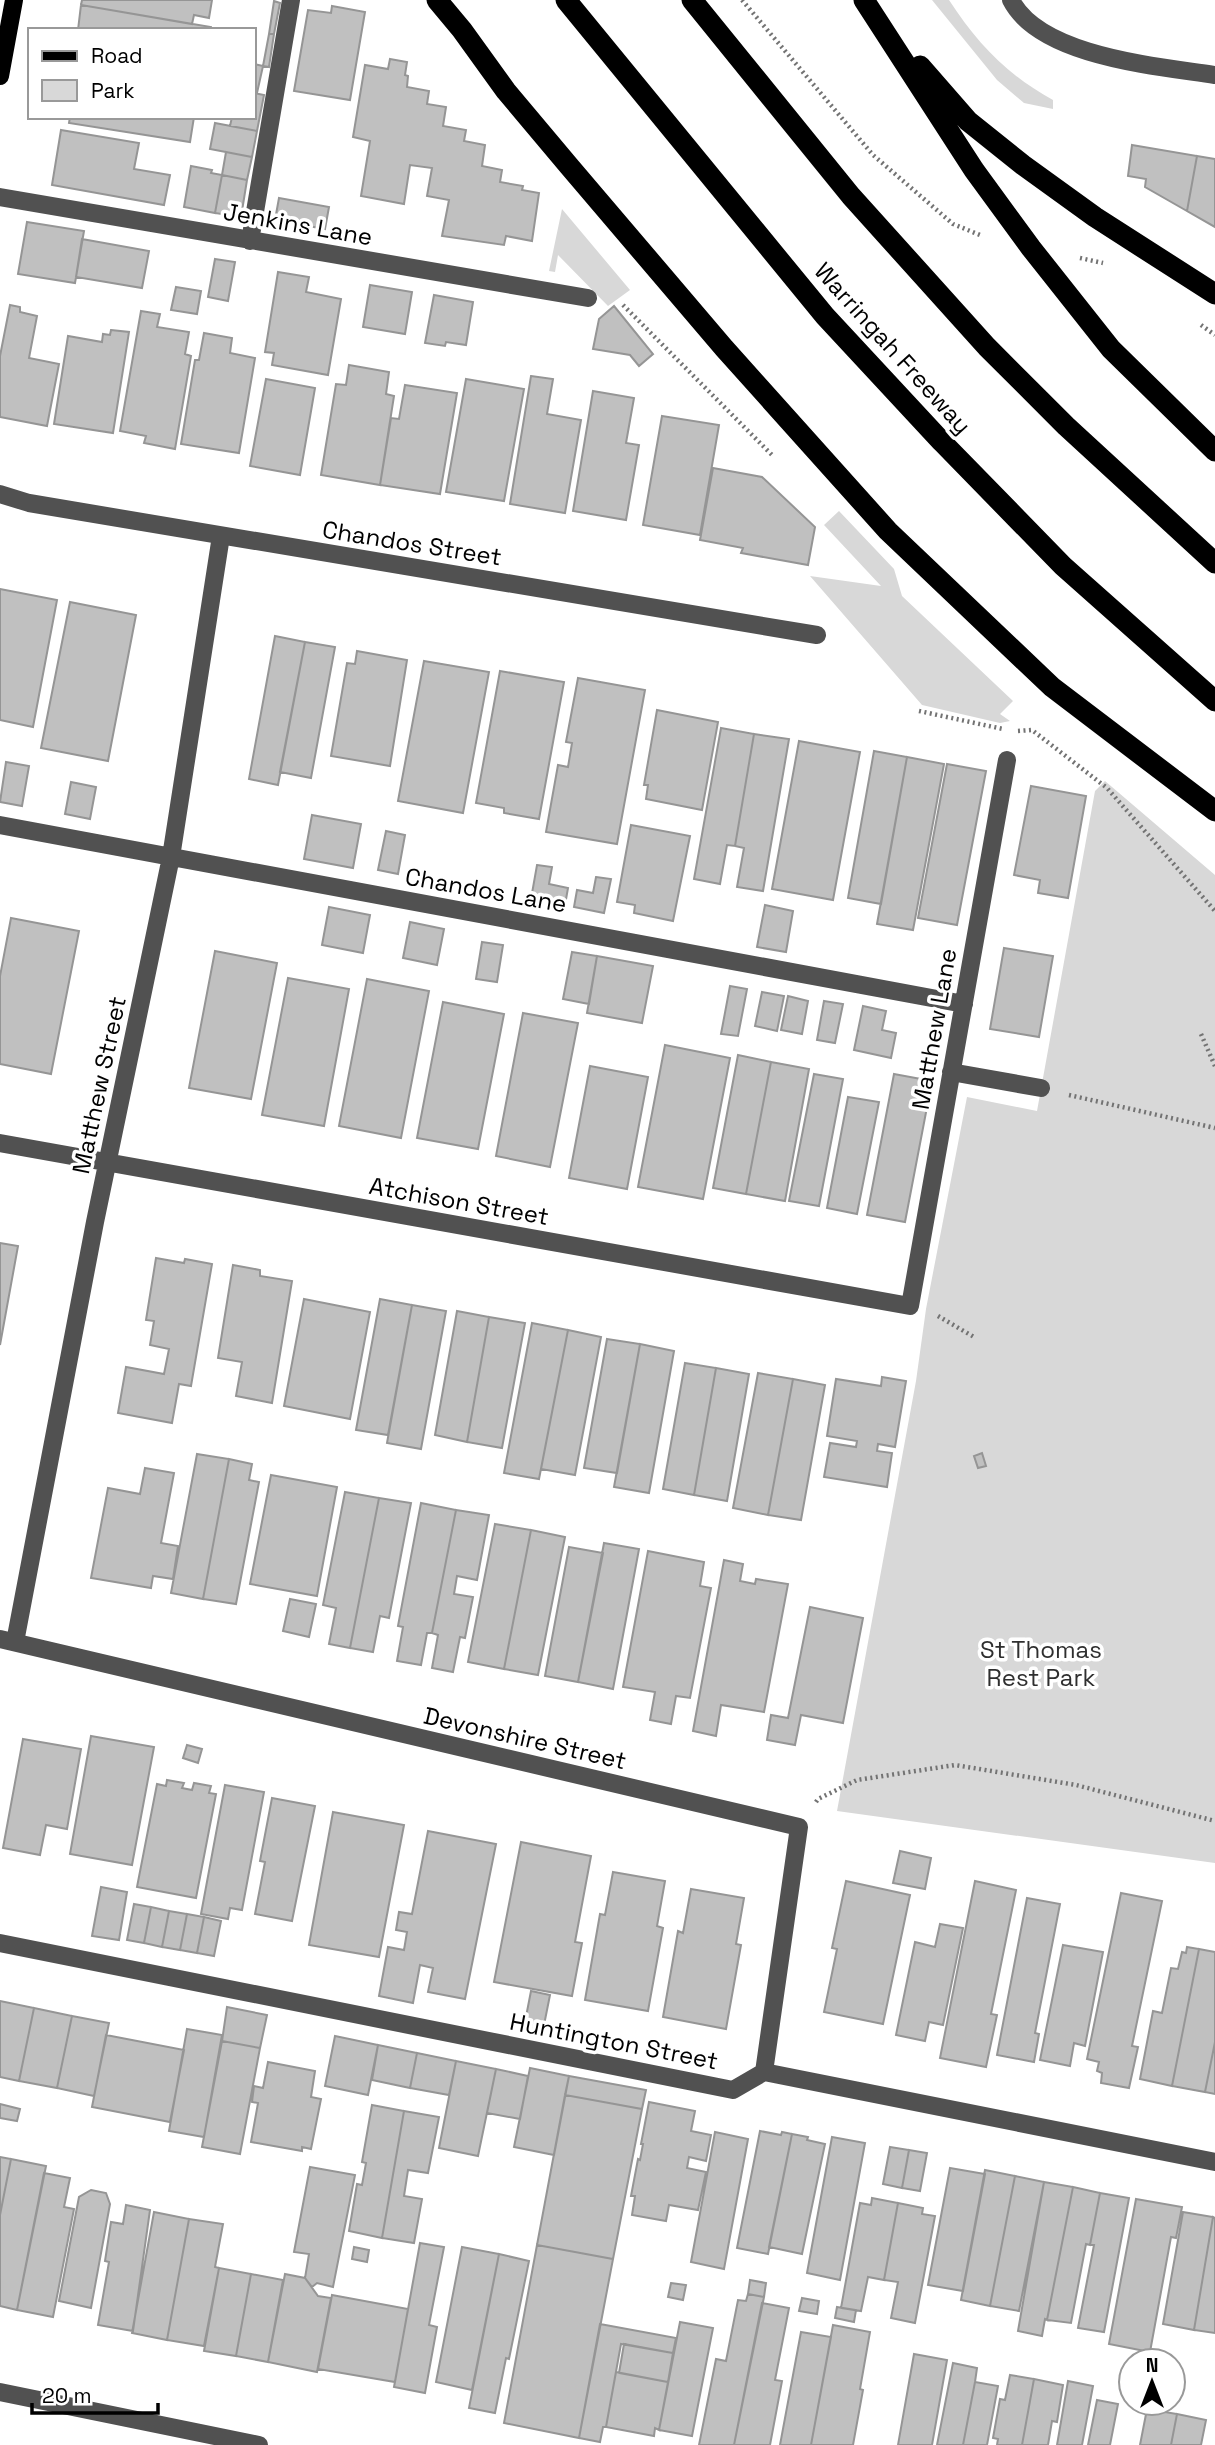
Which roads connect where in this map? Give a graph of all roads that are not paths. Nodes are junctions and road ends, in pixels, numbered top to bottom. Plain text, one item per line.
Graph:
1 (14, 0) edge
2 (291, 0) edge
3 (437, 0) edge
4 (566, 0) edge
5 (692, 0) edge
6 (1011, 0) edge
7 (867, 5) edge
8 (1215, 75) edge
9 (0, 76) edge
10 (0, 197) edge
11 (250, 241) junction
12 (1215, 294) edge
13 (588, 298) dead end
14 (1215, 451) edge
15 (0, 494) edge
16 (220, 536) junction
17 (1215, 563) edge
18 (817, 635) dead end
19 (1215, 701) edge
20 (1007, 760) dead end
21 (1215, 811) edge
22 (0, 825) edge
23 (171, 857) junction
24 (964, 1003) junction
25 (951, 1072) junction
26 (1041, 1088) road end
27 (0, 1143) edge
28 (108, 1163) junction
29 (910, 1306) joint
30 (8, 1641) edge
31 (0, 1943) edge
32 (764, 2072) junction
33 (1215, 2162) edge
34 (0, 2392) edge
35 (259, 2445) edge

1 - 9 main road
2 - 11 street
3 - 21 highway
4 - 19 highway, Warringah Freeway
5 - 17 highway
6 - 8 street
7 - 12 highway
7 - 14 highway
10 - 11 street, Jenkins Lane
11 - 13 street, Jenkins Lane
15 - 16 street, Chandos Street
16 - 18 street, Chandos Street
16 - 23 street, Matthew Street
20 - 24 street, Matthew Lane
22 - 23 street, Chandos Lane
23 - 24 street, Chandos Lane
23 - 28 street, Matthew Street
24 - 25 street, Matthew Lane
25 - 26 street
25 - 29 street, Matthew Lane
27 - 28 street, Atchison Street
28 - 29 street, Atchison Street
28 - 30 street, Matthew Street
30 - 32 street, Devonshire Street
31 - 32 street, Huntington Street
32 - 33 street
34 - 35 street

